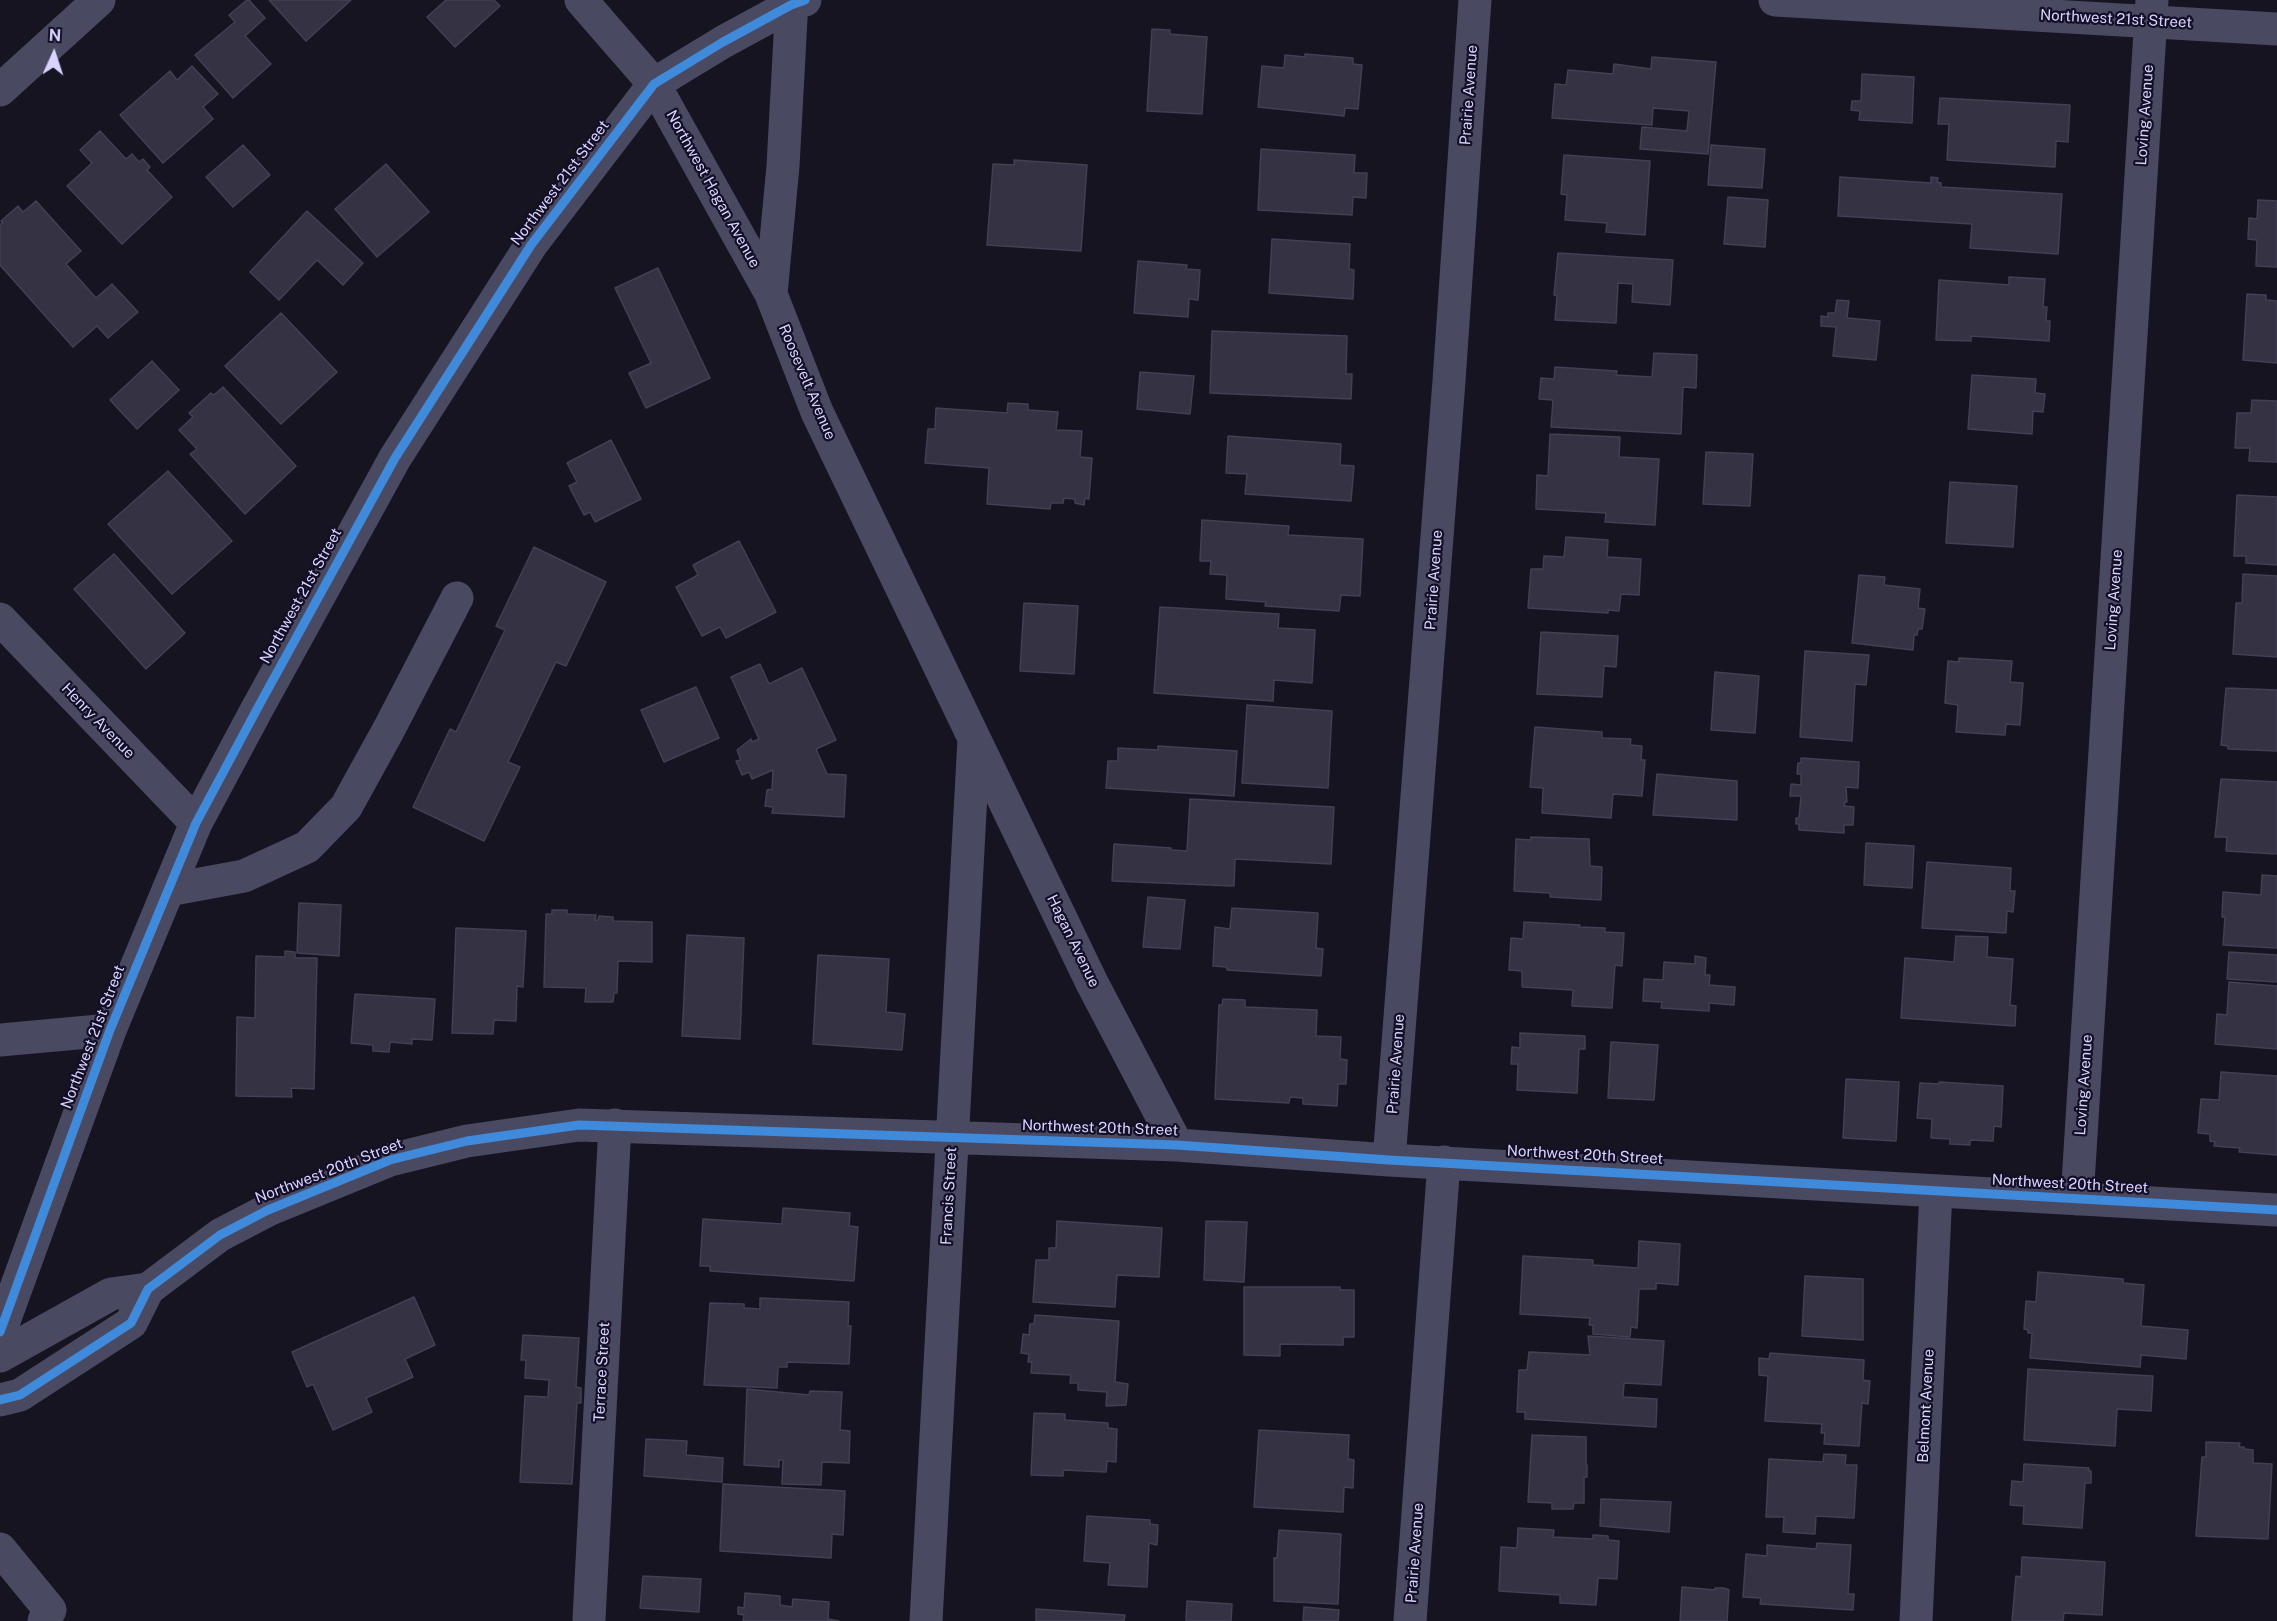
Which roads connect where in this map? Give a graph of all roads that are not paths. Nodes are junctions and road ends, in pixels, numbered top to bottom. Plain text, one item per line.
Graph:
1 (99, 0) edge
2 (581, 0) edge
3 (1475, 0) edge
4 (1775, 0) edge
5 (1815, 1) edge
6 (796, 2) edge
7 (2152, 11) edge
8 (2277, 29) edge
9 (654, 84) junction
10 (0, 90) edge
11 (771, 294) junction
12 (458, 598) dead end
13 (0, 619) edge
14 (974, 735) junction
15 (196, 823) junction
16 (168, 890) junction
17 (110, 1030) junction
18 (0, 1040) edge
19 (615, 1125) junction
20 (952, 1137) junction
21 (1177, 1145) junction
22 (1389, 1160) junction
23 (1444, 1162) junction
24 (1936, 1191) junction
25 (2076, 1199) junction
26 (2277, 1210) edge
27 (148, 1289) junction
28 (0, 1332) edge
29 (0, 1356) edge
30 (0, 1400) edge
31 (0, 1549) edge
32 (589, 1619) dead end
33 (44, 1621) edge
34 (926, 1621) edge
35 (1410, 1621) edge
36 (1916, 1621) edge

1 - 10 street
2 - 9 street
3 - 22 street, Prairie Avenue
4 - 5 street, Northwest 21st Street
5 - 7 street, Northwest 21st Street
6 - 9 street, Northwest 21st Street
6 - 11 street, Roosevelt Avenue
7 - 8 street, Northwest 21st Street
7 - 25 street, Loving Avenue
9 - 11 street, Northwest Hagan Avenue
9 - 15 street, Northwest 21st Street
11 - 14 street, Roosevelt Avenue
12 - 16 street
13 - 15 street, Henry Avenue
14 - 20 street, Francis Street
14 - 21 street, Hagan Avenue
15 - 16 street, Northwest 21st Street
16 - 17 street, Northwest 21st Street
17 - 18 street
17 - 28 street, Northwest 21st Street
19 - 20 street, Northwest 20th Street
19 - 27 street, Northwest 20th Street
19 - 32 street, Terrace Street
20 - 21 street, Northwest 20th Street
20 - 34 street, Francis Street
21 - 22 street, Northwest 20th Street
22 - 23 street, Northwest 20th Street
23 - 24 street, Northwest 20th Street
23 - 35 street, Prairie Avenue
24 - 25 street, Northwest 20th Street
24 - 36 street, Belmont Avenue
25 - 26 street, Northwest 20th Street
27 - 29 street, Northwest 20th Street
27 - 30 street, Northwest 20th Street
31 - 33 street

